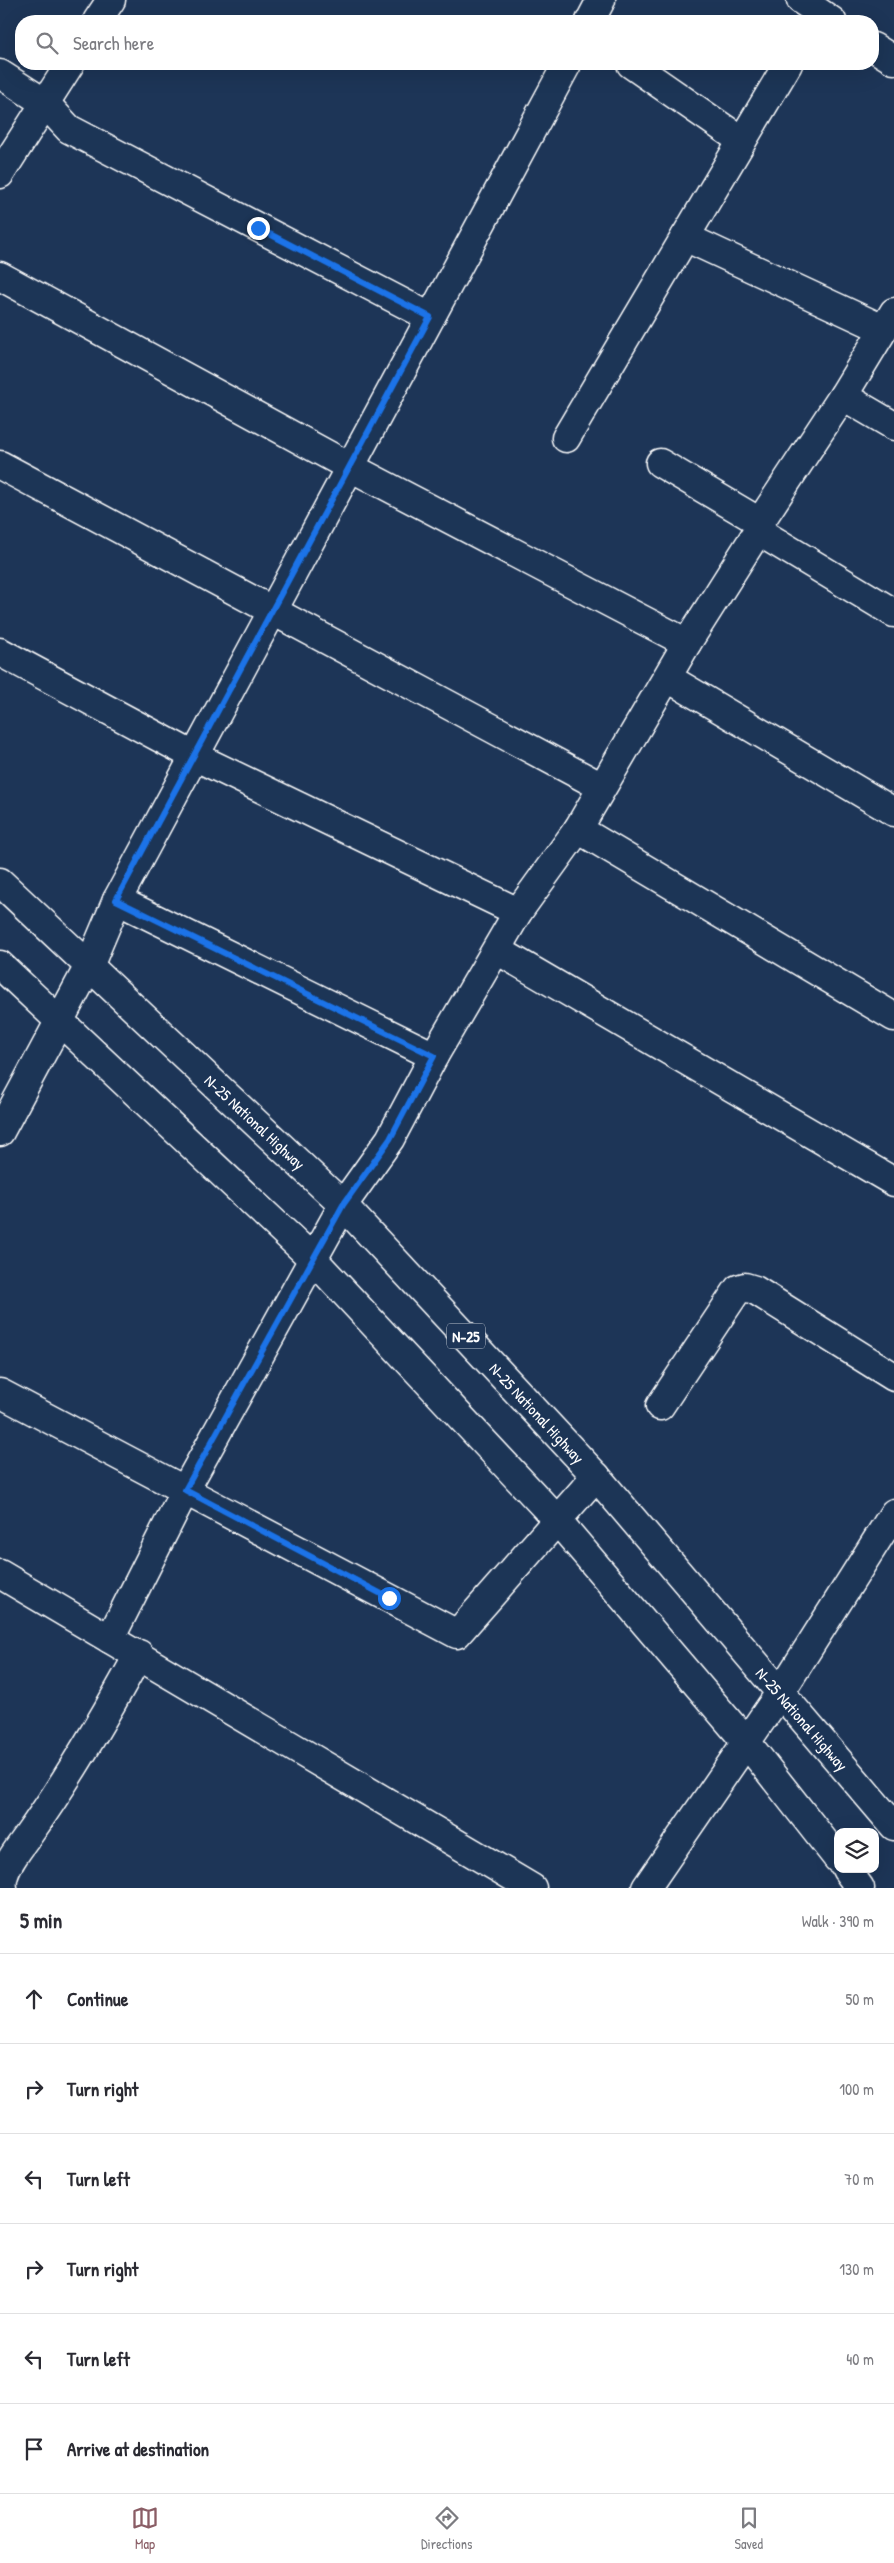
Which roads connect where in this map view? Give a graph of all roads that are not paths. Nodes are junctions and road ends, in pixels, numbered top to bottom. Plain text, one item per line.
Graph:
1 (111, 0) edge
2 (601, 0) edge
3 (101, 15) edge
4 (593, 15) edge
5 (879, 51) edge
6 (894, 60) edge
7 (66, 70) edge
8 (564, 70) edge
9 (640, 70) edge
10 (784, 70) edge
11 (0, 74) edge
12 (45, 103) junction
13 (742, 141) junction
14 (0, 174) edge
15 (685, 237) junction
16 (0, 276) edge
17 (430, 317) junction
18 (888, 321) edge
19 (843, 396) junction
20 (894, 426) edge
21 (566, 438) dead end
22 (660, 463) dead end
23 (0, 465) edge
24 (350, 467) junction
25 (759, 527) junction
26 (272, 611) junction
27 (894, 614) edge
28 (687, 643) junction
29 (0, 652) edge
30 (668, 678) junction
31 (194, 756) junction
32 (602, 787) junction
33 (894, 812) edge
34 (578, 828) junction
35 (0, 882) edge
36 (116, 900) junction
37 (518, 912) junction
38 (497, 950) junction
39 (90, 964) junction
40 (0, 966) edge
41 (894, 1018) edge
42 (59, 1021) junction
43 (434, 1056) junction
44 (0, 1132) edge
45 (894, 1182) edge
46 (343, 1205) junction
47 (314, 1259) junction
48 (894, 1377) edge
49 (0, 1393) edge
50 (660, 1406) dead end
51 (596, 1476) junction
52 (185, 1490) junction
53 (894, 1513) edge
54 (557, 1520) junction
55 (0, 1574) edge
56 (110, 1639) junction
57 (139, 1654) junction
58 (780, 1694) junction
59 (747, 1742) junction
60 (894, 1826) edge
61 (834, 1854) edge
62 (849, 1873) edge
63 (3, 1888) edge
64 (532, 1888) edge
65 (646, 1888) edge
66 (860, 1888) edge

1 - 3 main road
2 - 4 main road
5 - 6 main road
7 - 12 main road
8 - 17 main road
9 - 13 main road
10 - 13 main road
11 - 12 main road
12 - 14 main road
12 - 17 main road
13 - 15 main road
15 - 18 main road
15 - 21 main road
16 - 24 main road
17 - 24 main road
18 - 19 main road
19 - 20 main road
19 - 25 main road
22 - 25 main road
23 - 26 main road
24 - 26 main road
24 - 28 main road
25 - 27 main road
25 - 28 main road
26 - 31 main road
26 - 32 main road
28 - 30 main road
29 - 31 main road
30 - 32 main road
30 - 33 main road
31 - 36 main road
31 - 37 main road
32 - 34 main road
34 - 37 main road
34 - 41 main road
35 - 39 main road, N-25 National Highway / N-25
36 - 39 main road
36 - 43 main road
37 - 38 main road
38 - 43 main road
38 - 45 main road
39 - 42 main road
39 - 46 main road, N-25 National Highway / N-25
40 - 42 main road
42 - 44 main road
42 - 47 main road
43 - 46 main road
46 - 47 main road
46 - 51 main road, N-25 National Highway / N-25
47 - 52 main road
47 - 54 main road
48 - 50 main road
49 - 52 main road
51 - 54 main road
51 - 58 main road, N-25 National Highway / N-25
52 - 54 main road
52 - 56 main road
53 - 58 main road
54 - 59 main road
55 - 56 main road
56 - 57 main road
57 - 63 main road
57 - 64 main road
58 - 59 main road
58 - 60 main road, N-25 National Highway / N-25
59 - 61 main road
59 - 65 main road
62 - 66 main road

